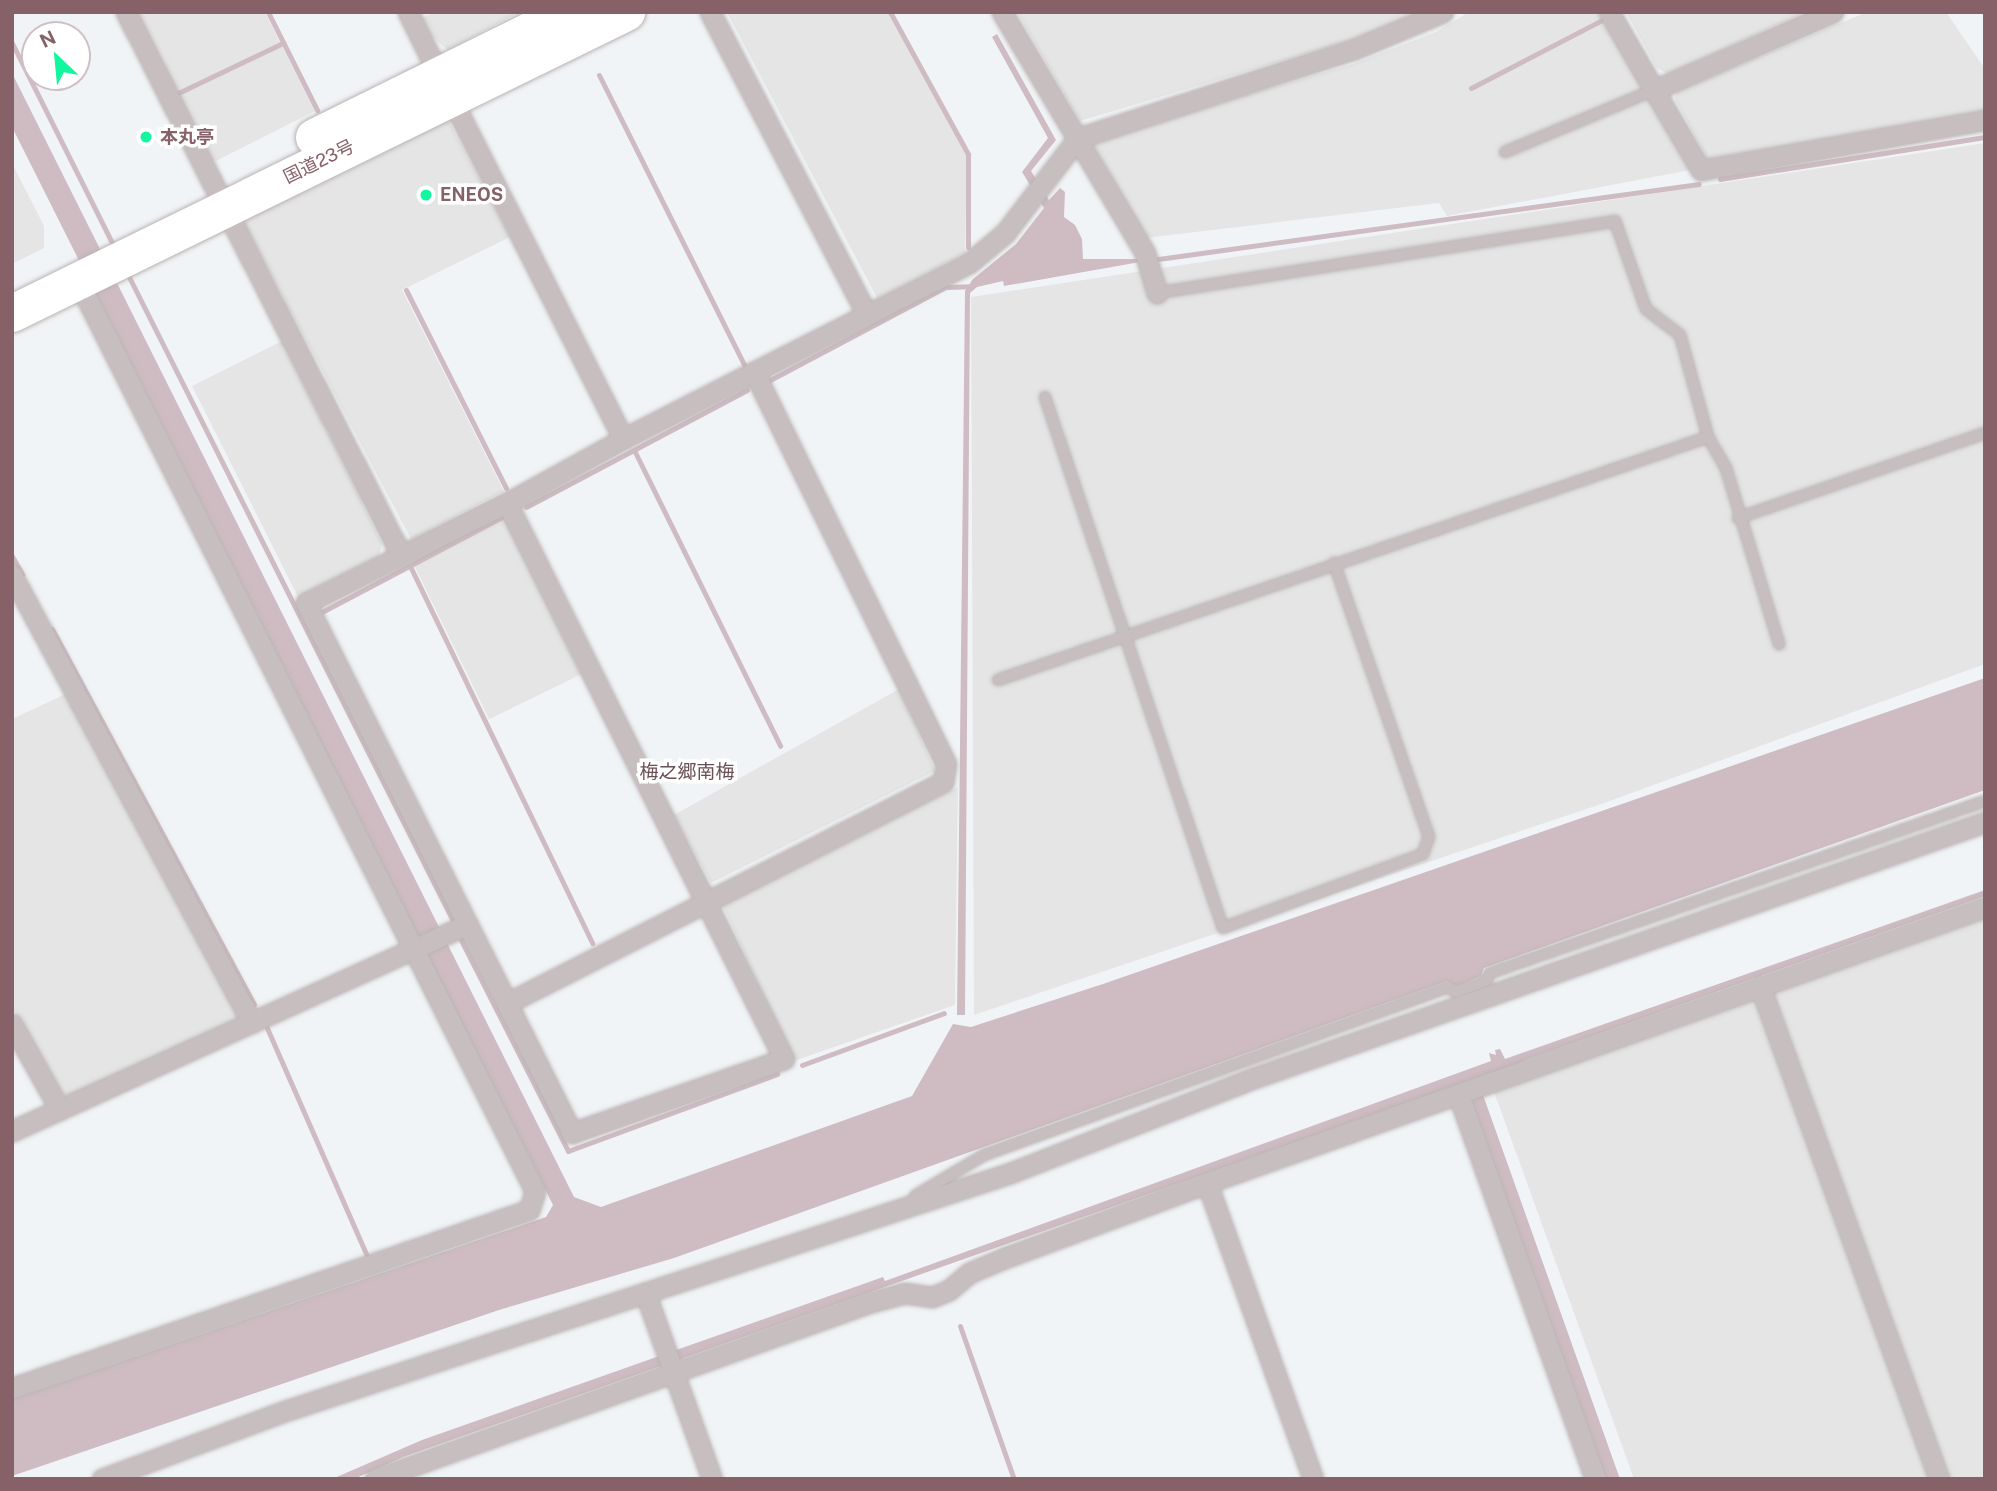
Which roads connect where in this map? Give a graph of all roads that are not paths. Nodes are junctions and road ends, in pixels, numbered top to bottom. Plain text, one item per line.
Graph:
1 (126, 12) edge
2 (408, 12) edge
3 (568, 12) edge
4 (626, 12) edge
5 (709, 12) edge
6 (1443, 12) edge
7 (1609, 12) edge
8 (1833, 12) edge
9 (1001, 13) edge
10 (444, 86) junction
11 (1654, 90) junction
12 (1985, 120) edge
13 (1078, 138) junction
14 (1505, 152) dead end
15 (220, 198) junction
16 (77, 272) junction
17 (12, 288) edge
18 (1157, 293) joint
19 (12, 313) edge
20 (867, 315) junction
21 (754, 372) junction
22 (1045, 397) dead end
23 (1985, 433) edge
24 (1708, 437) junction
25 (623, 439) junction
26 (507, 503) junction
27 (1738, 518) junction
28 (401, 555) junction
29 (1334, 563) junction
30 (12, 575) edge
31 (1125, 636) junction
32 (1779, 644) dead end
33 (998, 680) dead end
34 (1985, 801) edge
35 (1985, 822) edge
36 (707, 898) junction
37 (1985, 907) edge
38 (458, 929) junction
39 (415, 948) junction
40 (1760, 986) junction
41 (507, 1003) junction
42 (252, 1023) junction
43 (12, 1024) edge
44 (1458, 1094) junction
45 (60, 1110) junction
46 (12, 1131) edge
47 (1207, 1183) junction
48 (877, 1219) junction
49 (646, 1295) junction
50 (671, 1364) junction
51 (12, 1388) edge
52 (102, 1479) edge
53 (375, 1479) edge
54 (712, 1479) edge
55 (1313, 1479) edge
56 (1595, 1479) edge
57 (1939, 1479) edge

1 - 15 street
2 - 10 street
3 - 10 highway, 国道23号
4 - 10 highway, 国道23号
5 - 20 street
6 - 13 street
7 - 11 street
8 - 11 street
9 - 13 street
10 - 15 highway, 国道23号
10 - 25 street
11 - 12 street
11 - 14 lane
13 - 18 street
13 - 20 street
15 - 16 highway, 国道23号
15 - 28 street
16 - 17 highway, 国道23号
16 - 19 highway, 国道23号
16 - 39 street
18 - 24 lane
20 - 21 street
21 - 25 street
21 - 36 street
22 - 31 lane
23 - 27 lane
24 - 27 lane
24 - 29 lane
25 - 26 street
26 - 28 street
26 - 36 street
27 - 32 lane
28 - 38 street
29 - 31 lane
29 - 31 lane
30 - 42 street
31 - 33 lane
34 - 48 lane
35 - 48 street
36 - 41 street
36 - 41 street
37 - 40 street
38 - 39 street
38 - 41 street
39 - 42 street
39 - 51 street
40 - 44 street
40 - 57 street
42 - 45 street
43 - 45 street
44 - 47 street
44 - 56 street
45 - 46 street
47 - 50 street
47 - 55 street
48 - 49 street
49 - 50 street
49 - 52 street
50 - 53 street
50 - 54 street

